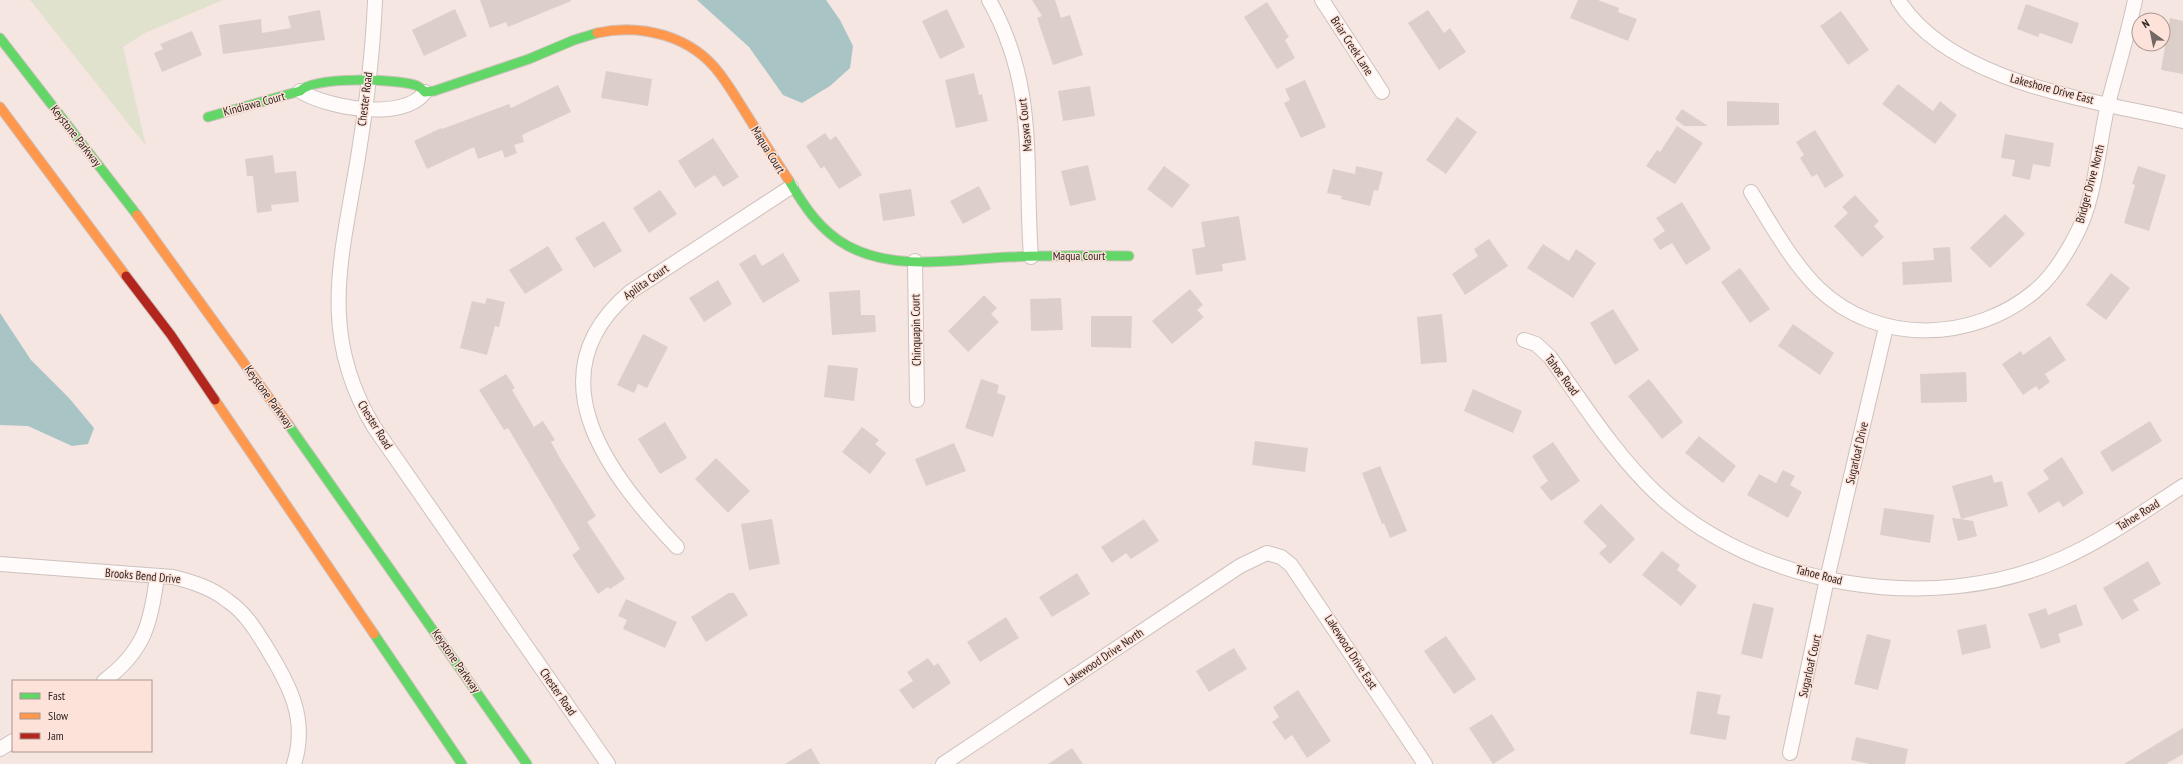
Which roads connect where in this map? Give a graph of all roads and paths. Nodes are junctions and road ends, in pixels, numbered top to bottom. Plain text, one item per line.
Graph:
1 (376, 0) edge
2 (989, 0) edge
3 (1322, 0) edge
4 (1898, 0) edge
5 (2135, 0) edge
6 (0, 38) edge
7 (367, 81) junction
8 (300, 91) junction
9 (425, 92) junction
10 (1382, 92) dead end
11 (2108, 104) junction
12 (0, 107) edge
13 (364, 108) junction
14 (208, 117) dead end
15 (2183, 121) edge
16 (792, 187) junction
17 (1751, 192) dead end
18 (1129, 256) dead end
19 (1031, 257) junction
20 (915, 261) junction
21 (1886, 327) junction
22 (1524, 340) dead end
23 (917, 400) dead end
24 (2183, 486) edge
25 (677, 547) dead end
26 (1267, 553) joint
27 (0, 564) edge
28 (157, 576) junction
29 (1827, 579) junction
30 (105, 680) edge
31 (12, 742) edge
32 (0, 749) edge
33 (1790, 752) dead end
34 (948, 763) edge
35 (294, 764) edge
36 (462, 764) edge
37 (527, 764) edge
38 (608, 764) edge
39 (1425, 764) edge

1 - 7 street, Chester Road
2 - 19 street, Maswa Court
3 - 10 street, Briar Creek Lane
4 - 11 street, Lakeshore Drive East
5 - 11 street, Bridger Drive North
6 - 37 main road, Keystone Parkway
7 - 8 main road, Kindiawa Court
7 - 9 main road
7 - 13 street, Chester Road
8 - 13 street, Kindiawa Court
8 - 14 main road, Kindiawa Court
9 - 13 street, Maqua Court
9 - 16 main road, Maqua Court
11 - 15 street, Lakeshore Drive East
11 - 21 street, Bridger Drive North
12 - 36 main road
13 - 38 street, Chester Road
16 - 20 main road, Maqua Court
16 - 25 street, Apilita Court
17 - 21 street, Bridger Drive North
18 - 19 main road, Maqua Court
19 - 20 main road, Maqua Court
20 - 23 street, Chinquapin Court
21 - 29 street, Sugarloaf Drive
22 - 29 street, Tahoe Road
24 - 29 street, Tahoe Road
26 - 34 street, Lakewood Drive North
26 - 39 street, Lakewood Drive East
27 - 28 street, Brooks Bend Drive
28 - 30 street
28 - 35 street, Brooks Bend Drive
29 - 33 street, Sugarloaf Court
31 - 32 street

